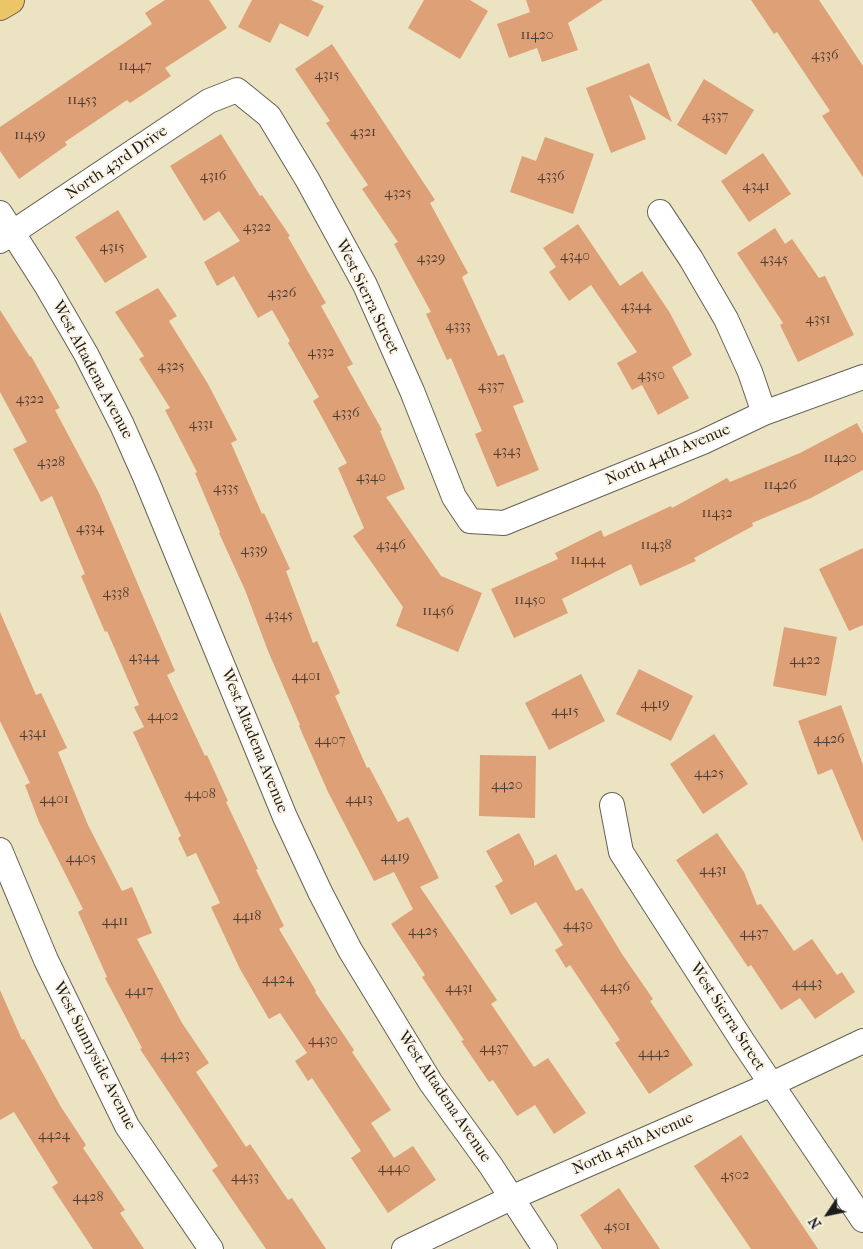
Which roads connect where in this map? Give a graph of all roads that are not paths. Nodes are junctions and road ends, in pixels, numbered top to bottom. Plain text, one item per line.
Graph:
1 (10, 0) edge
2 (0, 6) edge
3 (237, 90) joint
4 (660, 212) dead end
5 (0, 213) edge
6 (6, 237) edge
7 (863, 377) edge
8 (764, 413) junction
9 (470, 521) joint
10 (612, 804) dead end
11 (0, 850) edge
12 (863, 1041) edge
13 (772, 1084) junction
14 (511, 1198) junction
15 (863, 1220) edge
16 (211, 1249) edge
17 (404, 1249) edge
18 (545, 1249) edge

1 - 2 main road
3 - 6 street, North 43rd Drive
3 - 9 street, West Sierra Street
4 - 8 street
5 - 6 street, West Altadena Avenue
6 - 14 street, West Altadena Avenue
7 - 8 street, North 44th Avenue
8 - 9 street, North 44th Avenue
10 - 13 street, West Sierra Street
11 - 16 street, West Sunnyside Avenue
12 - 13 street, North 45th Avenue
13 - 14 street, North 45th Avenue
13 - 15 street, West Sierra Street
14 - 17 street, North 45th Avenue
14 - 18 street, West Altadena Avenue

